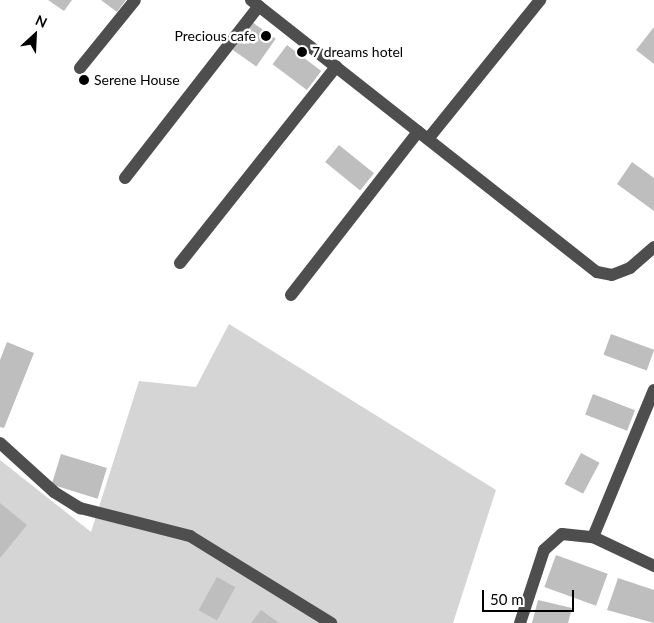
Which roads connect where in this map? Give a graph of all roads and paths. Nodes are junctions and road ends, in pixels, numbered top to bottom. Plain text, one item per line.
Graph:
1 (135, 0) edge
2 (540, 0) edge
3 (255, 3) edge
4 (336, 67) junction
5 (80, 68) dead end
6 (423, 136) junction
7 (125, 178) dead end
8 (654, 247) edge
9 (180, 263) dead end
10 (291, 295) dead end
11 (654, 390) edge
12 (0, 443) edge
13 (593, 537) junction
14 (654, 566) edge
15 (331, 623) edge
16 (520, 623) edge

1 - 5 street
2 - 6 street
3 - 4 street
3 - 7 street
4 - 6 street
4 - 9 street
6 - 8 street
6 - 10 street
11 - 13 street
12 - 15 street
13 - 14 street
13 - 16 street

